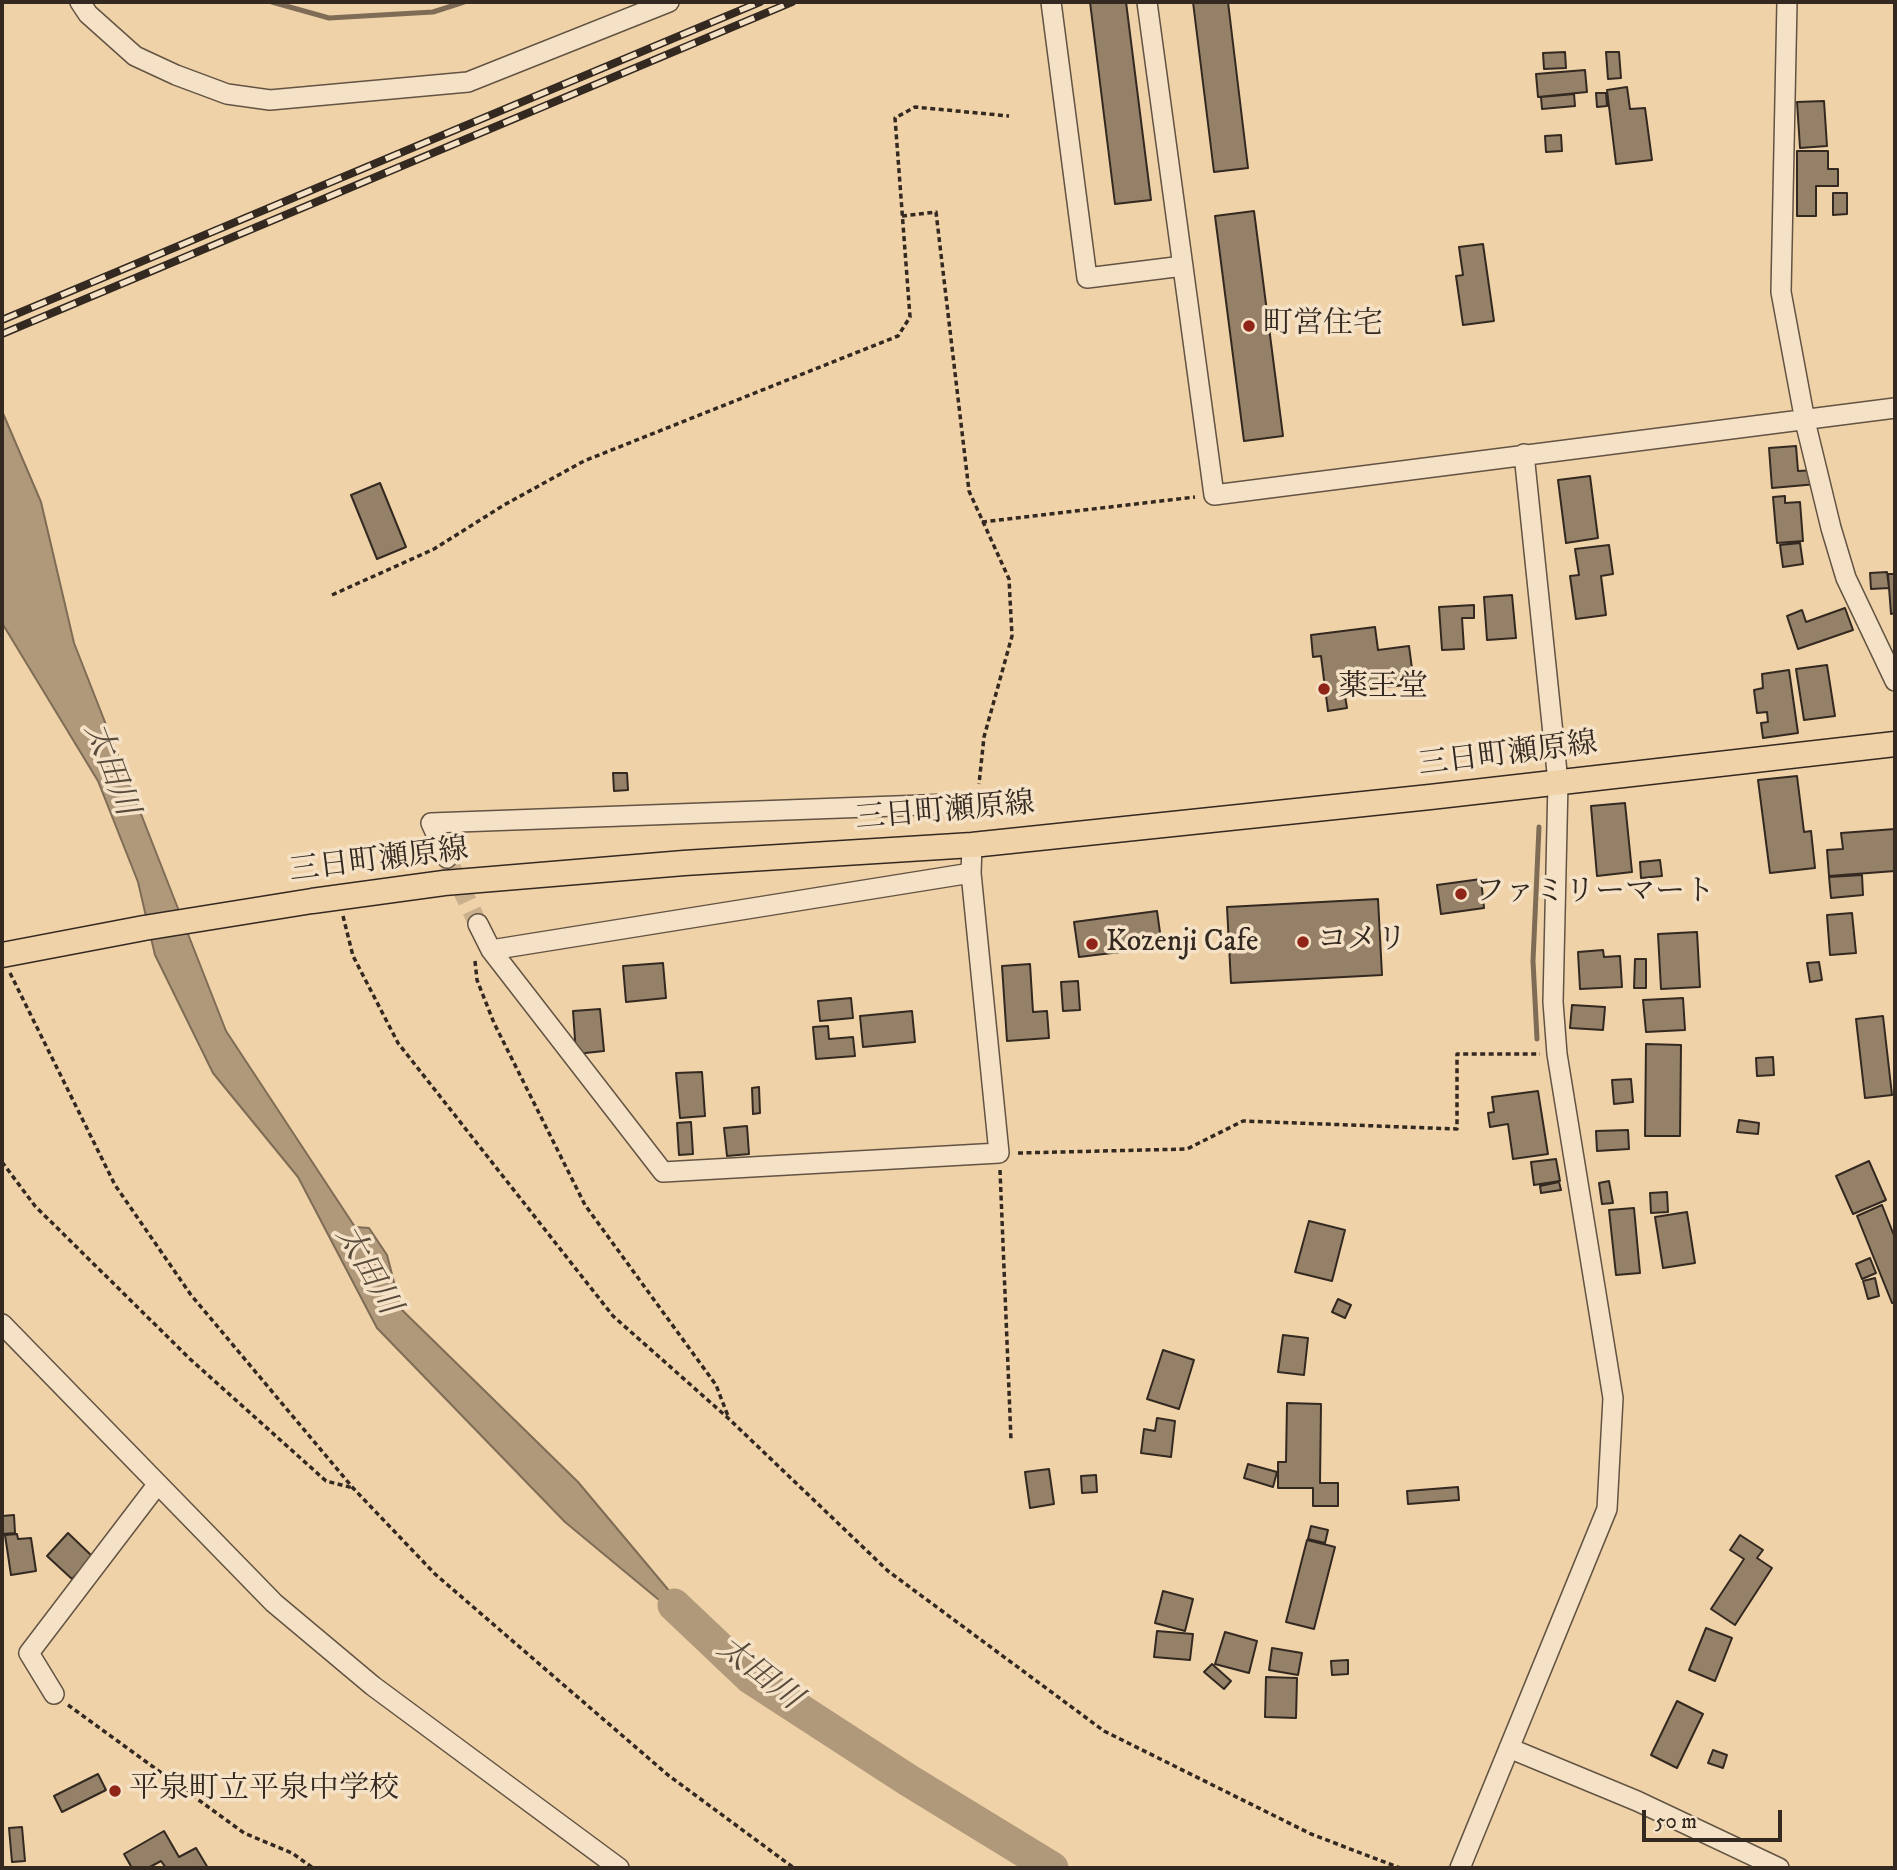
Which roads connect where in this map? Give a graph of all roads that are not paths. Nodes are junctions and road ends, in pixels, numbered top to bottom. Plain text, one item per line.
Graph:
1 (80, 2) edge
2 (669, 2) edge
3 (1051, 2) edge
4 (1147, 2) edge
5 (1787, 2) edge
6 (1183, 266) junction
7 (1895, 408) edge
8 (1805, 421) junction
9 (1524, 454) junction
10 (1895, 681) edge
11 (1895, 744) edge
12 (1558, 782) junction
13 (977, 803) road end
14 (972, 845) junction
15 (447, 858) tunnel mouth
16 (971, 873) junction
17 (478, 924) tunnel mouth
18 (491, 950) junction
19 (4, 961) edge
20 (4, 1330) edge
21 (157, 1485) junction
22 (54, 1694) road end
23 (1509, 1748) junction
24 (618, 1868) edge
25 (1460, 1868) edge
26 (1779, 1868) edge

1 - 2 street
3 - 6 street
4 - 6 street
5 - 8 street
6 - 9 street
7 - 8 street
8 - 9 street
8 - 10 street
9 - 12 street
11 - 12 main road, 三日町瀬原線
12 - 14 main road, 三日町瀬原線
12 - 23 street
13 - 15 street
14 - 16 street
14 - 19 main road, 三日町瀬原線
16 - 18 street
16 - 18 street
17 - 18 street
20 - 21 street
21 - 22 street
21 - 24 street
23 - 25 street
23 - 26 street

